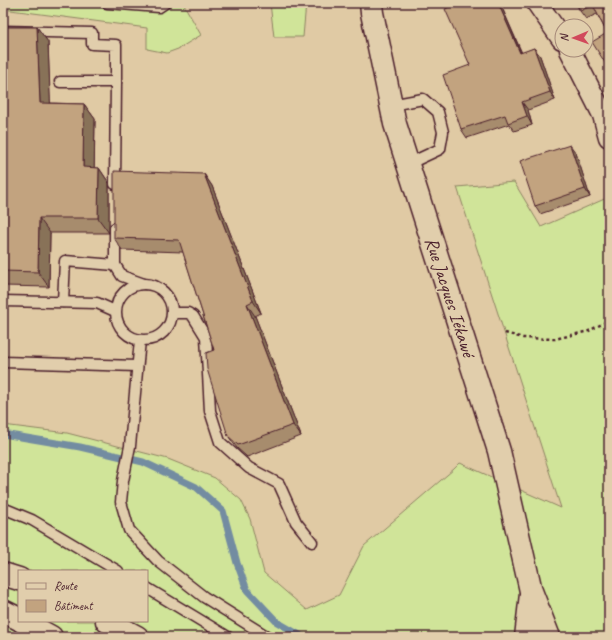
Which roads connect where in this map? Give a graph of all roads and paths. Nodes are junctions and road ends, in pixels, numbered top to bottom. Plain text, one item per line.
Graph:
1 (107, 3) edge
2 (165, 3) edge
3 (371, 3) edge
4 (537, 3) edge
5 (554, 27) edge
6 (3, 31) edge
7 (575, 58) edge
8 (60, 82) dead end
9 (116, 82) junction
10 (391, 105) junction
11 (609, 137) edge
12 (408, 164) junction
13 (115, 193) edge
14 (115, 217) edge
15 (115, 265) junction
16 (144, 284) junction
17 (3, 301) edge
18 (63, 302) junction
19 (115, 311) junction
20 (173, 313) junction
21 (609, 320) edge
22 (505, 333) dead end
23 (140, 340) junction
24 (3, 362) edge
25 (137, 366) junction
26 (3, 508) edge
27 (312, 542) dead end
28 (116, 570) edge
29 (3, 574) edge
30 (18, 579) edge
31 (148, 589) edge
32 (531, 591) junction
33 (3, 611) edge
34 (18, 618) edge
35 (24, 622) edge
36 (95, 622) edge
37 (109, 622) edge
38 (51, 637) edge
39 (117, 637) edge
40 (137, 637) edge
41 (228, 637) edge
42 (268, 637) edge
43 (526, 637) edge
44 (549, 637) edge

1 - 2 lane
3 - 10 main road, Rue Jacques Iékawé
4 - 5 street
6 - 9 lane
7 - 11 street
8 - 9 lane
9 - 13 lane
10 - 12 main road, Rue Jacques Iékawé
10 - 12 lane
12 - 32 main road, Rue Jacques Iékawé
14 - 15 lane
15 - 16 lane
15 - 18 lane
16 - 19 lane
16 - 20 lane
17 - 18 lane
18 - 19 lane
19 - 23 lane
20 - 23 lane
20 - 27 lane
21 - 22 path
23 - 25 lane
24 - 25 lane
25 - 42 lane
26 - 28 lane
29 - 30 main road
31 - 41 lane
32 - 43 main road, Rue Jacques Iékawé
32 - 44 main road, Rue Jacques Iékawé
33 - 34 main road
35 - 38 main road
36 - 39 main road
37 - 40 main road

